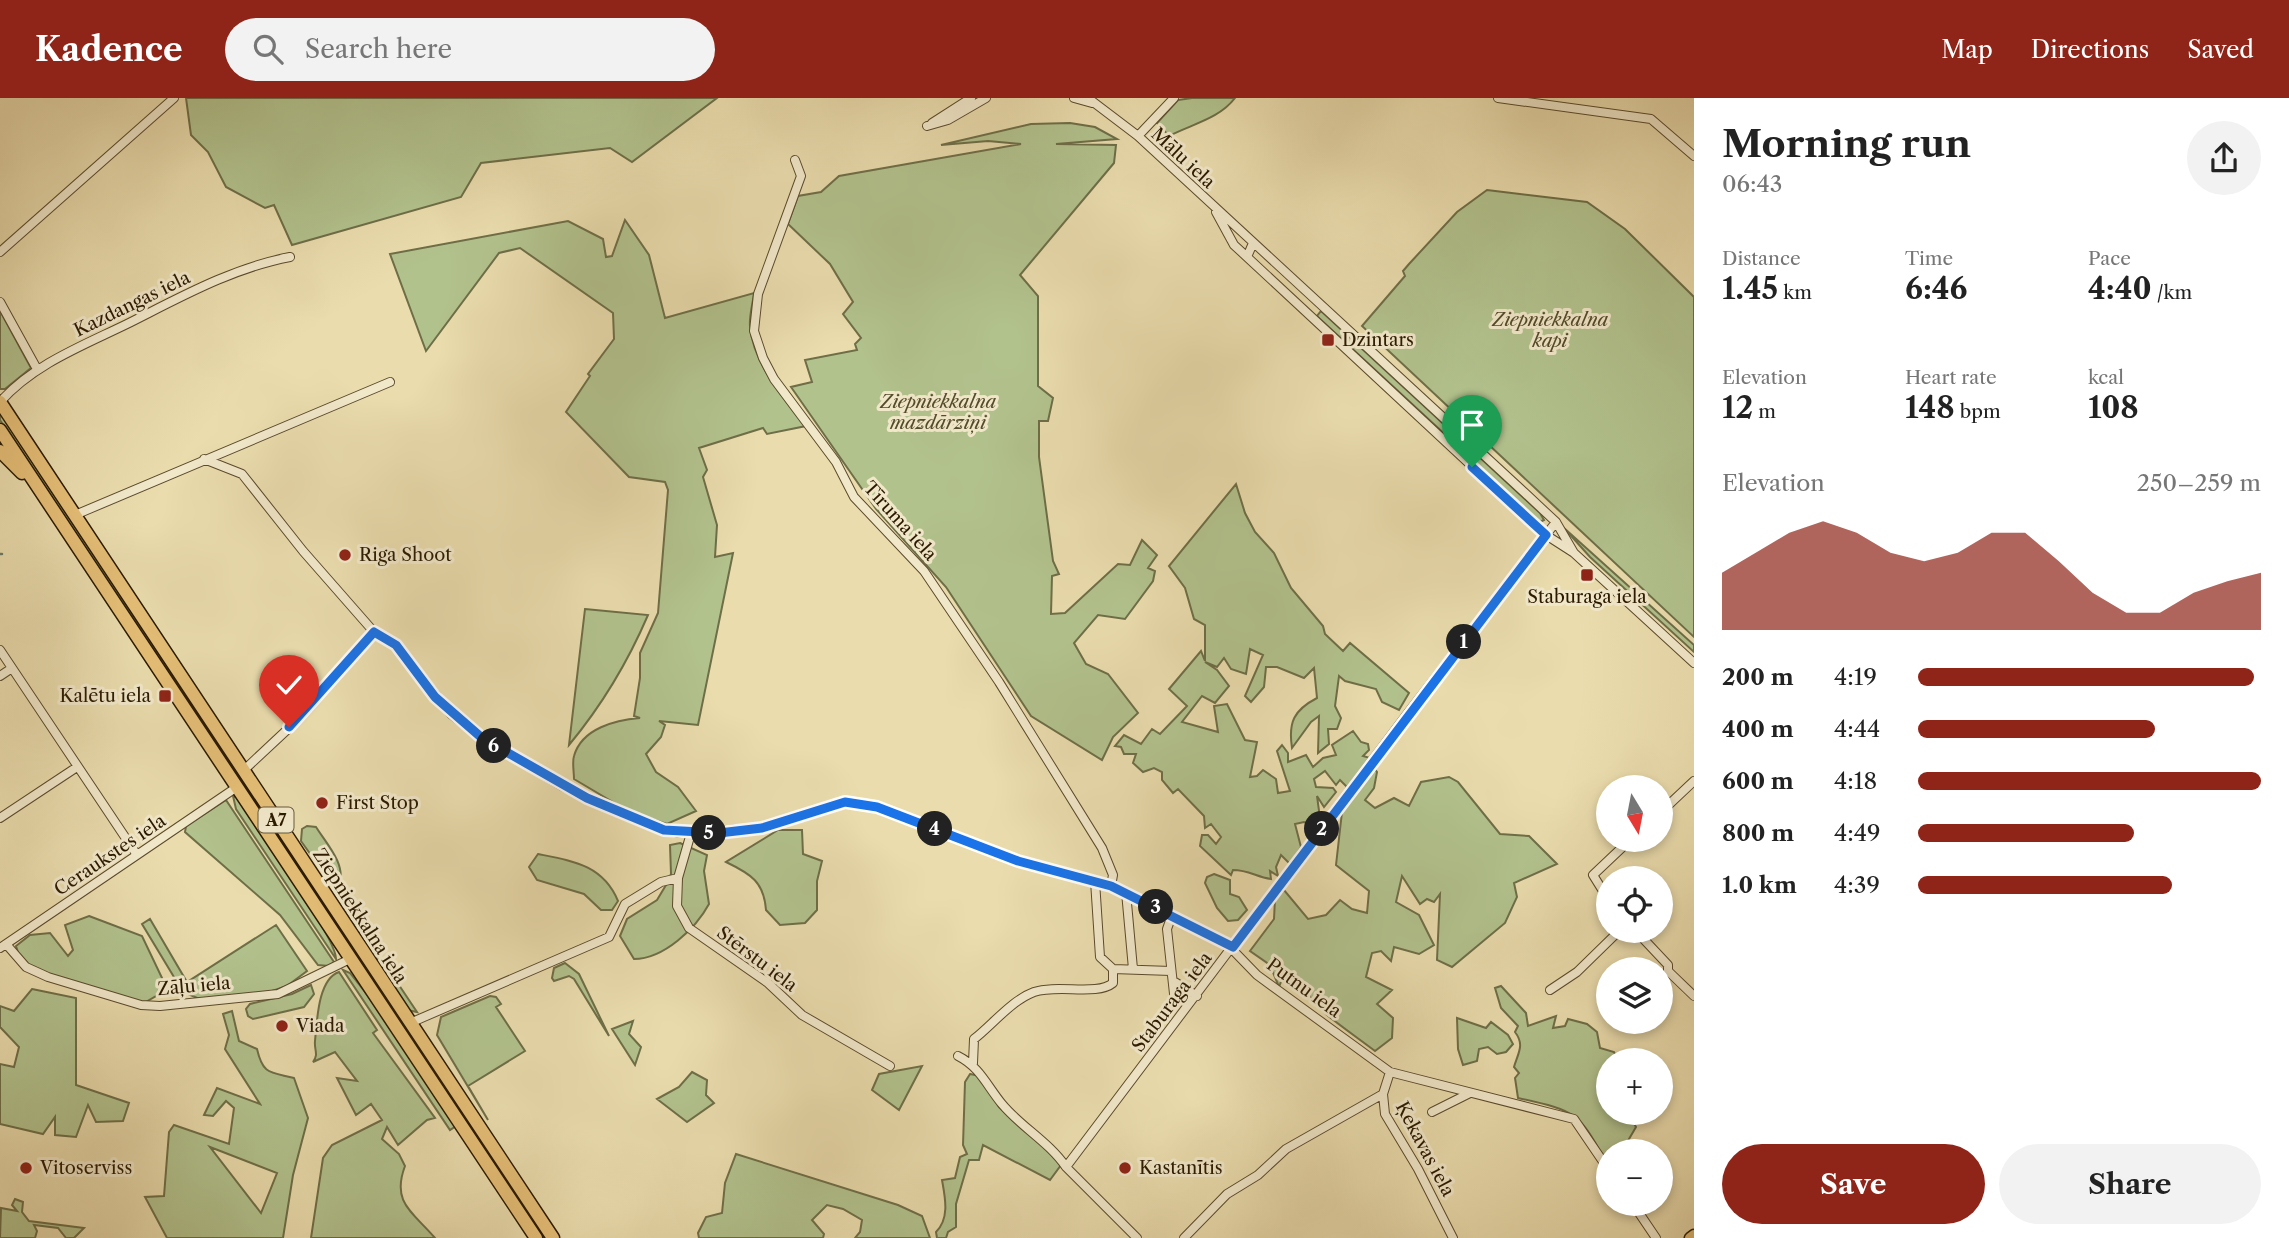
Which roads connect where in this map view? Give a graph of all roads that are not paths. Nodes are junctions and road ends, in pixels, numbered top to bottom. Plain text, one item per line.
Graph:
1 (174, 98) edge
2 (971, 98) edge
3 (986, 98) edge
4 (1074, 98) edge
5 (1174, 98) edge
6 (1498, 98) edge
7 (1091, 101) edge
8 (1138, 136) junction
9 (1694, 156) edge
10 (795, 160) dead end
11 (1215, 210) junction
12 (1253, 243) junction
13 (0, 252) edge
14 (290, 257) dead end
15 (1247, 257) junction
16 (1315, 299) junction
17 (0, 302) edge
18 (1304, 311) junction
19 (37, 369) junction
20 (390, 382) dead end
21 (0, 402) edge
22 (0, 430) edge
23 (0, 451) edge
24 (204, 459) junction
25 (43, 495) junction
26 (75, 515) junction
27 (1556, 523) junction
28 (1546, 535) junction
29 (1574, 553) junction
30 (374, 632) junction
31 (0, 650) edge
32 (1694, 663) edge
33 (12, 668) junction
34 (0, 676) edge
35 (78, 767) junction
36 (243, 771) junction
37 (1693, 785) edge
38 (237, 787) junction
39 (1673, 802) edge
40 (0, 818) edge
41 (691, 833) junction
42 (1617, 852) edge
43 (137, 855) junction
44 (303, 860) junction
45 (289, 866) junction
46 (1603, 866) edge
47 (678, 878) junction
48 (1095, 881) junction
49 (1111, 886) junction
50 (1126, 892) junction
51 (1172, 915) junction
52 (1607, 943) edge
53 (1647, 943) edge
54 (3, 946) edge
55 (1233, 947) junction
56 (351, 959) junction
57 (1113, 969) junction
58 (1133, 969) junction
59 (1171, 971) junction
60 (1175, 982) junction
61 (1550, 990) dead end
62 (1197, 996) junction
63 (1694, 996) edge
64 (1175, 1003) dead end
65 (410, 1023) junction
66 (394, 1024) junction
67 (958, 1056) dead end
68 (973, 1063) junction
69 (890, 1066) dead end
70 (1390, 1072) junction
71 (1470, 1093) junction
72 (1383, 1094) junction
73 (1432, 1112) dead end
74 (1596, 1151) edge
75 (1066, 1167) junction
76 (1641, 1216) edge
77 (536, 1238) edge
78 (553, 1238) edge
79 (1137, 1238) edge
80 (1184, 1238) edge
81 (1454, 1238) edge
82 (1656, 1238) edge

1 - 13 street
2 - 3 street
4 - 7 street, Mālu iela
5 - 8 street
6 - 9 street
7 - 8 street, Mālu iela
8 - 11 street, Mālu iela
10 - 49 street, Tīruma iela
11 - 12 street, Mālu iela
11 - 15 street, Mālu iela
12 - 15 street
12 - 16 street, Mālu iela
14 - 19 street, Kazdangas iela
15 - 18 street, Mālu iela
16 - 18 street
16 - 27 street, Mālu iela
17 - 19 street
18 - 28 street, Mālu iela
19 - 21 street, Kazdangas iela
20 - 24 street
21 - 26 highway, Ziepniekkalna iela / A7
22 - 25 highway, Ziepniekkalna iela / A7
23 - 25 highway
24 - 26 street
24 - 30 street, Putnu iela
25 - 38 highway, Ziepniekkalna iela / A7
26 - 36 highway, Ziepniekkalna iela / A7
27 - 28 street, Staburaga iela
27 - 29 street, Mālu iela
28 - 29 street, Mālu iela
28 - 55 street, Staburaga iela
29 - 32 street, Mālu iela
30 - 36 street
30 - 41 street, Putnu iela
31 - 33 street
33 - 34 street
33 - 35 street
35 - 40 street
35 - 43 street
36 - 44 highway, Ziepniekkalna iela / A7
37 - 39 street
38 - 43 street, Ceraukstes iela
38 - 45 highway, Ziepniekkalna iela / A7
41 - 47 street, Stērstu iela
41 - 48 street, Putnu iela
42 - 46 street
43 - 54 street, Ceraukstes iela
44 - 45 highway
44 - 65 highway, Ziepniekkalna iela / A7
45 - 56 highway, Ziepniekkalna iela / A7
47 - 65 street
47 - 69 street, Stērstu iela
48 - 49 street, Putnu iela
48 - 57 street
49 - 50 street, Putnu iela
50 - 51 street, Putnu iela
50 - 58 street
51 - 55 street, Putnu iela
51 - 59 street
52 - 61 street
53 - 63 street
54 - 56 street, Zāļu iela
55 - 62 street, Staburaga iela
55 - 70 street, Putnu iela
56 - 66 highway, Ziepniekkalna iela / A7
57 - 58 street
57 - 68 street
58 - 59 street
59 - 60 street
60 - 62 street
60 - 64 street
62 - 75 street, Staburaga iela
65 - 66 highway
65 - 78 highway, Ziepniekkalna iela / A7
66 - 77 highway, Ziepniekkalna iela / A7
67 - 68 street
68 - 75 street
70 - 71 street, Putnu iela
70 - 72 street, Ķekavas iela
71 - 73 street
71 - 74 street, Putnu iela
72 - 80 street
72 - 81 street, Ķekavas iela
75 - 79 street
76 - 82 street

